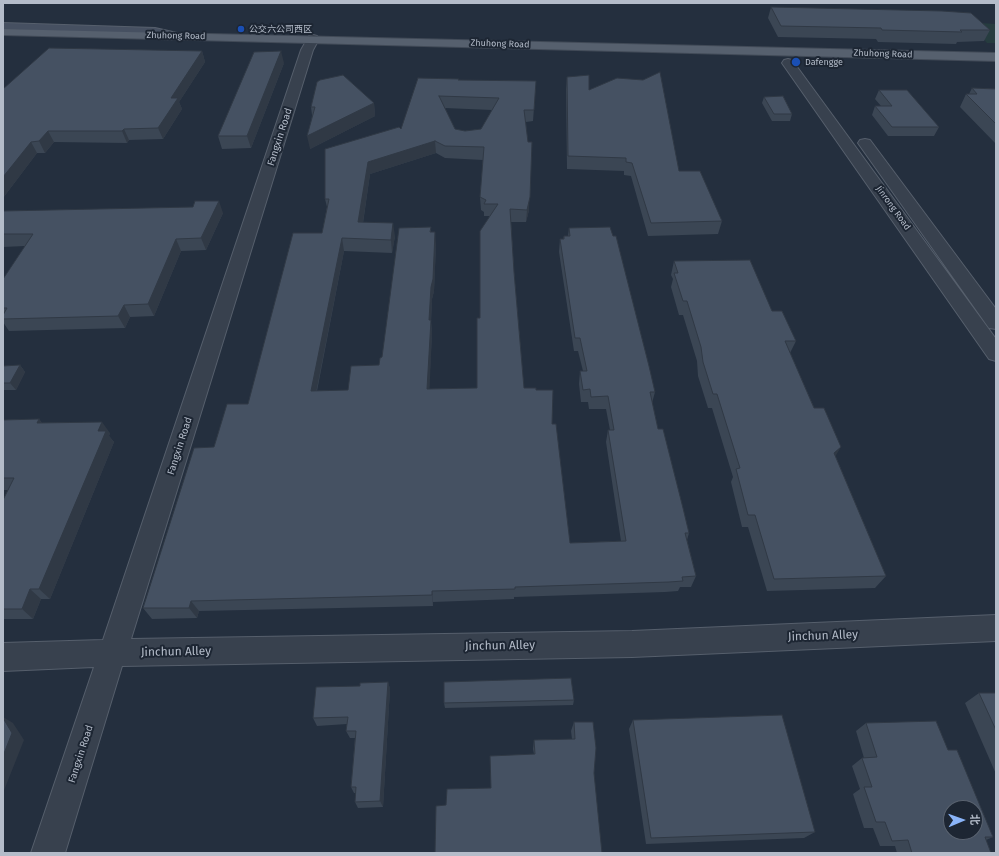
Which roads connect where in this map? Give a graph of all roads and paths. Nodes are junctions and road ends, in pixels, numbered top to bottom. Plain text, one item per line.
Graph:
1 (3, 26) edge
2 (3, 32) edge
3 (173, 36) junction
4 (310, 45) junction
5 (96, 46) dead end
6 (996, 57) edge
7 (788, 63) junction
8 (806, 63) junction
9 (996, 67) edge
10 (829, 95) dead end
11 (857, 133) dead end
12 (996, 323) edge
13 (996, 354) edge
14 (996, 628) edge
15 (114, 653) junction
16 (3, 657) edge
17 (48, 853) edge

1 - 3 main road
2 - 3 main road, Zhuhong Road
3 - 4 main road, Zhuhong Road
4 - 5 main road, Zhuhong Road
4 - 6 main road, Zhuhong Road
4 - 7 main road, Zhuhong Road
4 - 15 street, Fangxin Road
7 - 8 main road, Zhuhong Road
7 - 13 street, Jinrong Road
8 - 9 main road, Zhuhong Road
8 - 10 street
11 - 12 street, Jinrong Road
14 - 15 street, Jinchun Alley
15 - 16 street, Jinchun Alley
15 - 17 street, Fangxin Road

